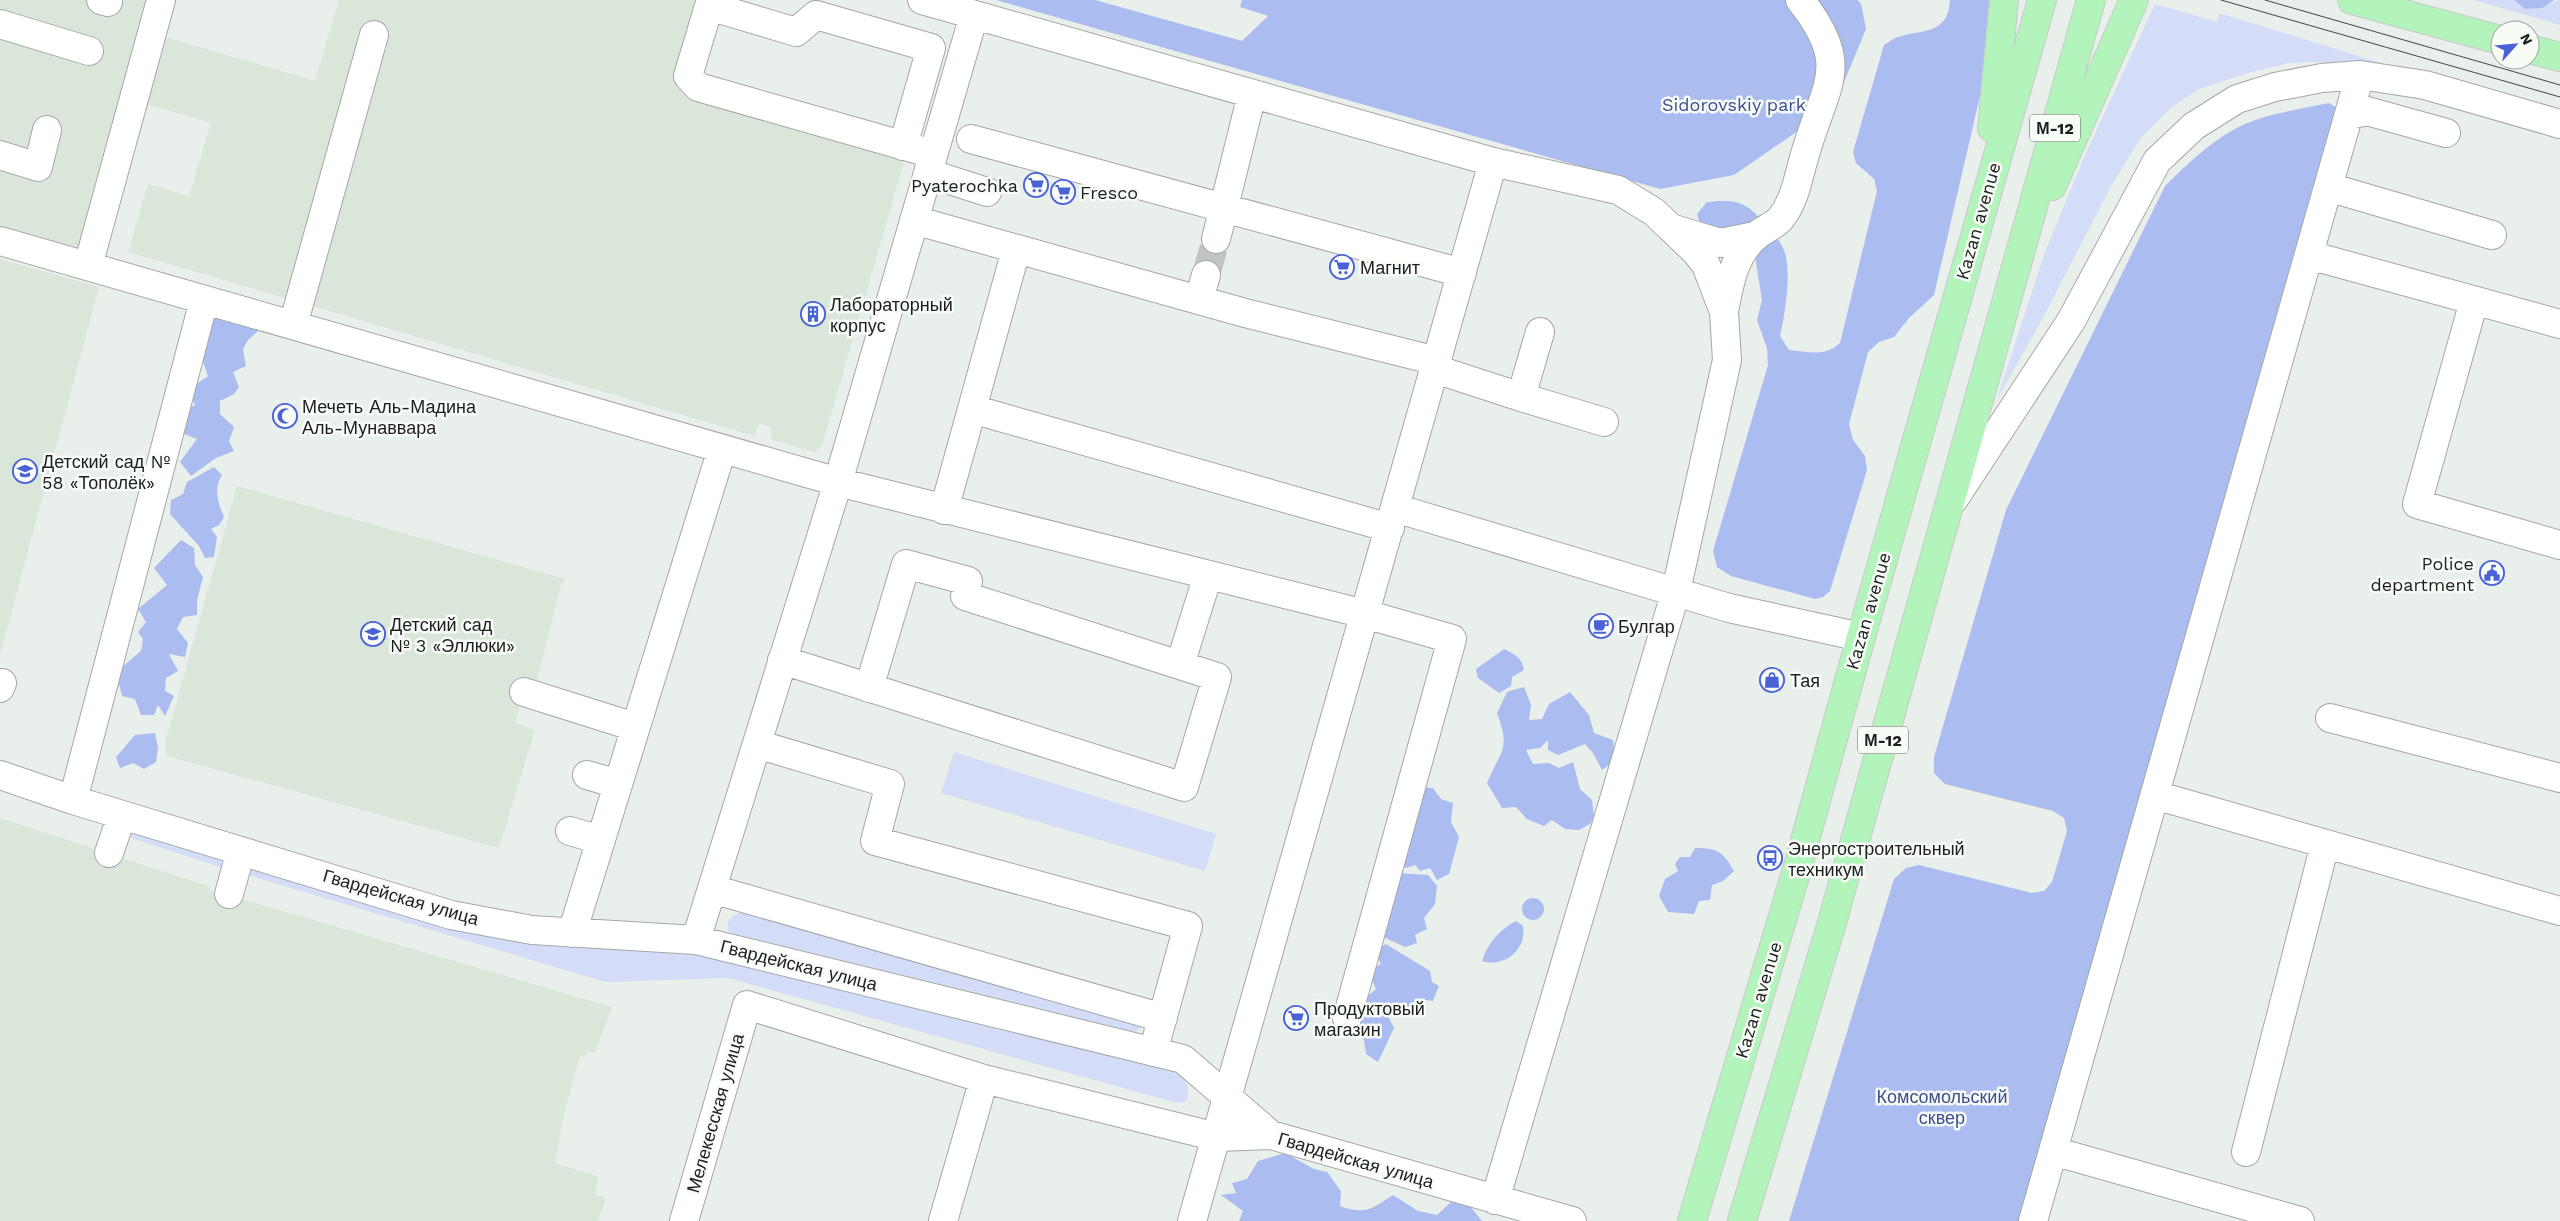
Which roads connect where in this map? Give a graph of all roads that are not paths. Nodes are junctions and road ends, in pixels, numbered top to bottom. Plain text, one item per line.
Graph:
1 (161, 0) edge
2 (922, 0) edge
3 (1800, 0) edge
4 (2004, 0) edge
5 (2042, 0) edge
6 (2092, 0) edge
7 (2134, 0) edge
8 (2352, 0) edge
9 (838, 10) edge
10 (974, 15) junction
11 (0, 24) edge
12 (374, 35) dead end
13 (2490, 37) edge
14 (89, 51) dead end
15 (2540, 51) edge
16 (2560, 57) edge
17 (2360, 75) junction
18 (1252, 94) junction
19 (2349, 115) junction
20 (2560, 124) edge
21 (47, 130) dead end
22 (2446, 133) dead end
23 (971, 139) dead end
24 (904, 146) junction
25 (0, 155) edge
26 (1493, 162) junction
27 (931, 164) junction
28 (2328, 187) junction
29 (987, 192) dead end
30 (1986, 192) junction
31 (1224, 207) junction
32 (914, 220) junction
33 (1673, 229) junction
34 (2492, 235) dead end
35 (1755, 236) junction
36 (1216, 239) tunnel mouth
37 (0, 241) edge
38 (1016, 250) junction
39 (2309, 255) junction
40 (2018, 257) junction
41 (88, 266) junction
42 (1462, 273) junction
43 (204, 300) junction
44 (2474, 300) junction
45 (1724, 312) junction
46 (2560, 324) edge
47 (293, 325) junction
48 (1540, 332) dead end
49 (1436, 365) junction
50 (1521, 397) junction
51 (972, 410) junction
52 (1604, 422) dead end
53 (722, 449) junction
54 (838, 482) junction
55 (944, 510) junction
56 (1946, 510) junction
57 (1392, 518) junction
58 (2560, 545) edge
59 (1208, 575) junction
60 (1676, 591) junction
61 (1365, 614) junction
62 (1861, 637) junction
63 (782, 660) junction
64 (1180, 666) junction
65 (870, 688) junction
66 (524, 692) dead end
67 (2330, 718) dead end
68 (635, 727) junction
69 (757, 744) junction
70 (0, 775) edge
71 (587, 775) dead end
72 (2560, 778) edge
73 (618, 784) junction
74 (2155, 795) junction
75 (73, 800) junction
76 (122, 815) junction
77 (570, 831) dead end
78 (600, 840) junction
79 (2325, 844) junction
80 (241, 851) junction
81 (110, 853) dead end
82 (712, 889) junction
83 (229, 894) dead end
84 (2560, 911) edge
85 (572, 932) junction
86 (696, 940) junction
87 (1163, 1018) junction
88 (1347, 1018) dead end
89 (1154, 1052) junction
90 (984, 1079) junction
91 (1228, 1097) junction
92 (1270, 1135) junction
93 (1217, 1137) junction
94 (2053, 1152) junction
95 (2246, 1152) dead end
96 (1495, 1200) junction
97 (684, 1221) edge
98 (943, 1221) edge
99 (1192, 1221) edge
100 (1572, 1221) edge
101 (1692, 1221) edge
102 (1742, 1221) edge
103 (2033, 1221) edge
104 (2300, 1221) edge

1 - 41 street
2 - 10 street
3 - 35 street
4 - 30 main road
5 - 30 main road, Kazan avenue / М-12
6 - 40 main road, М-12
7 - 40 main road
8 - 13 main road
9 - 24 street
9 - 24 street
10 - 18 street
10 - 27 street
11 - 14 street
12 - 47 street
15 - 16 main road
17 - 19 street
17 - 20 street
17 - 56 street
18 - 26 street
18 - 31 street
19 - 22 street
19 - 28 street
21 - 25 street
23 - 31 street
24 - 27 street
26 - 33 street
26 - 42 street
27 - 29 street
27 - 32 street
28 - 34 street
28 - 39 street
30 - 62 main road, Kazan avenue / М-12
31 - 36 street
31 - 42 street
32 - 38 street
32 - 54 street
33 - 35 street
33 - 45 street
35 - 45 street
37 - 41 street
38 - 49 street
38 - 51 street
39 - 44 street
39 - 74 street
40 - 56 main road, М-12
41 - 43 street
42 - 49 street
43 - 47 street
43 - 75 street
44 - 46 street
44 - 58 street
45 - 60 street
47 - 53 street
48 - 50 street
49 - 50 street
49 - 57 street
50 - 52 street
51 - 55 street
51 - 57 street
53 - 54 street
53 - 68 street
54 - 55 street
54 - 63 street
55 - 59 street
56 - 102 main road, М-12
57 - 60 street
57 - 61 street
59 - 61 street
59 - 64 street
60 - 62 street
60 - 96 street
61 - 88 street
61 - 91 street
62 - 101 main road, Kazan avenue / М-12
63 - 65 street
63 - 69 street
64 - 65 street
64 - 65 street
66 - 68 street
67 - 72 street
68 - 73 street
69 - 82 street
69 - 87 street
70 - 75 street, Гвардейская улица
71 - 73 street
73 - 78 street
74 - 79 street
74 - 94 street
75 - 76 street, Гвардейская улица
76 - 80 street, Гвардейская улица
76 - 81 street
77 - 78 street
78 - 85 street
79 - 84 street
79 - 95 street
80 - 83 street
80 - 85 street, Гвардейская улица
82 - 86 street
82 - 87 street
85 - 86 street, Гвардейская улица
86 - 89 street, Гвардейская улица
87 - 89 street
89 - 91 street, Гвардейская улица
90 - 93 street
90 - 97 street, Мелекесская улица
90 - 98 street
91 - 92 street, Гвардейская улица
91 - 93 street
92 - 93 street
92 - 96 street, Гвардейская улица
93 - 99 street
94 - 103 street
94 - 104 street
96 - 100 street, Гвардейская улица

